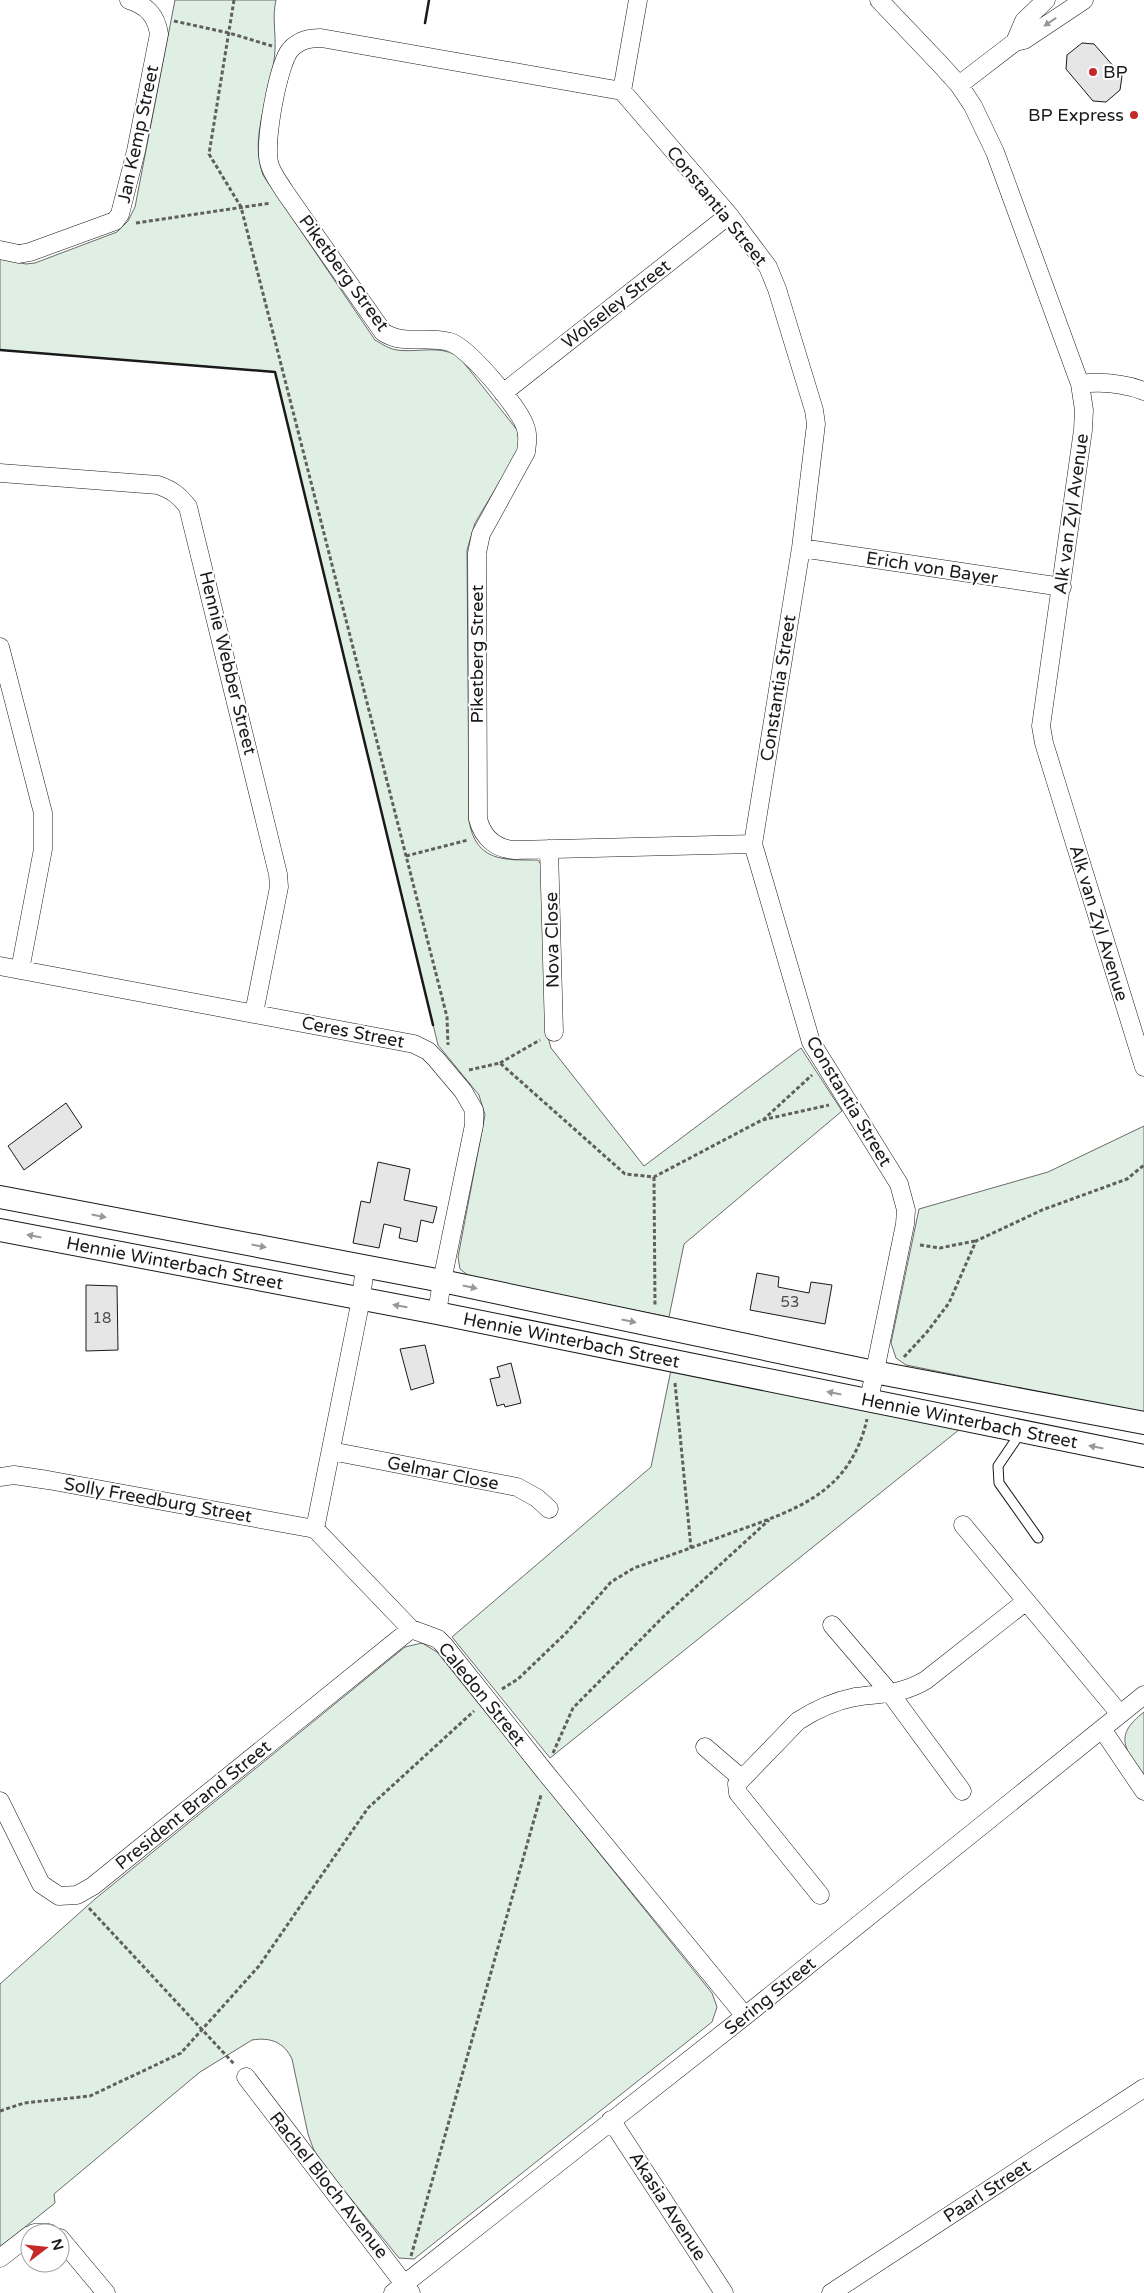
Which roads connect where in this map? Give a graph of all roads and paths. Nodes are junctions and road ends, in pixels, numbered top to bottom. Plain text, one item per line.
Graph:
1 (129, 0) edge
2 (234, 0) edge
3 (638, 0) edge
4 (879, 0) edge
5 (1046, 0) edge
6 (1084, 0) edge
7 (154, 16) junction
8 (229, 33) junction
9 (1015, 42) junction
10 (289, 51) junction
11 (959, 85) junction
12 (622, 91) junction
13 (291, 200) junction
14 (241, 207) junction
15 (729, 215) junction
16 (115, 221) junction
17 (0, 250) edge
18 (1080, 384) junction
19 (1144, 391) edge
20 (503, 393) junction
21 (0, 473) edge
22 (801, 548) junction
23 (1062, 588) junction
24 (0, 647) edge
25 (485, 836) junction
26 (752, 844) junction
27 (550, 849) junction
28 (406, 856) junction
29 (0, 966) edge
30 (20, 970) junction
31 (254, 1014) junction
32 (554, 1032) joint
33 (500, 1063) junction
34 (824, 1065) junction
35 (1144, 1067) edge
36 (450, 1074) junction
37 (847, 1101) junction
38 (762, 1120) junction
39 (1144, 1165) edge
40 (0, 1197) edge
41 (0, 1230) edge
42 (976, 1241) junction
43 (901, 1243) junction
44 (365, 1266) junction
45 (442, 1281) junction
46 (361, 1299) junction
47 (437, 1313) junction
48 (903, 1358) dead end
49 (874, 1372) junction
50 (869, 1400) junction
51 (1144, 1423) edge
52 (1022, 1432) junction
53 (331, 1452) junction
54 (1144, 1456) edge
55 (0, 1477) edge
56 (549, 1509) dead end
57 (770, 1519) junction
58 (962, 1526) dead end
59 (315, 1530) junction
60 (1038, 1538) dead end
61 (1025, 1602) junction
62 (832, 1625) dead end
63 (411, 1629) junction
64 (890, 1693) junction
65 (1144, 1695) edge
66 (487, 1699) junction
67 (1120, 1714) junction
68 (1102, 1729) junction
69 (705, 1747) dead end
70 (545, 1772) junction
71 (741, 1778) junction
72 (962, 1791) dead end
73 (1144, 1791) edge
74 (0, 1801) edge
75 (77, 1895) junction
76 (820, 1895) dead end
77 (745, 2016) junction
78 (203, 2028) junction
79 (246, 2077) joint
80 (1144, 2088) edge
81 (0, 2111) edge
82 (611, 2120) junction
83 (20, 2243) edge
84 (70, 2250) edge
85 (0, 2258) edge
86 (403, 2290) edge
87 (106, 2293) edge
88 (724, 2293) edge
89 (831, 2293) edge

1 - 7 street
2 - 8 path
3 - 12 street
4 - 11 street, Alk van Zyl Avenue
5 - 9 street
6 -> 9 street
7 - 8 path
7 - 16 street, Jan Kemp Street
8 - 10 path
8 - 14 path
9 - 11 street
10 - 12 street
10 - 13 street, Piketberg Street
11 - 18 street, Alk van Zyl Avenue
12 - 15 street, Constantia Street
13 - 14 path
13 - 20 street, Piketberg Street
14 - 16 path
14 - 28 path
15 - 20 street, Wolseley Street
15 - 22 street, Constantia Street
16 - 17 street, Jan Kemp Street
18 - 19 street
18 - 23 street, Alk van Zyl Avenue
20 - 25 street, Piketberg Street
21 - 31 street, Hennie Webber Street
22 - 23 street, Erich von Bayer
22 - 26 street, Constantia Street
23 - 35 street, Alk van Zyl Avenue
24 - 30 street
25 - 27 street
25 - 28 path
26 - 27 street
26 - 34 street, Constantia Street
27 - 32 street, Nova Close
28 - 36 path
29 - 30 street, Ceres Street
30 - 31 street, Ceres Street
31 - 36 street, Ceres Street
32 - 33 path
33 - 36 path
33 - 38 path
34 - 37 street, Constantia Street
34 - 38 path
36 - 45 street, Ceres Street
37 - 38 path
37 - 43 street, Constantia Street
39 - 42 path
40 -> 44 street, Hennie Winterbach Street
46 -> 41 street, Hennie Winterbach Street
42 - 43 path
42 - 48 path
43 - 49 street, Constantia Street
44 - 45 street, Hennie Winterbach Street
44 - 46 street
45 - 47 street, Ceres Street
45 -> 49 street, Hennie Winterbach Street
47 -> 46 street, Hennie Winterbach Street
46 - 53 street
50 -> 47 street, Hennie Winterbach Street
49 - 50 street, Constantia Street
49 - 51 street, Hennie Winterbach Street
50 - 52 street, Hennie Winterbach Street
50 - 57 path
54 -> 52 street, Hennie Winterbach Street
52 - 60 lane
53 - 56 street, Gelmar Close
53 - 59 street
55 - 59 street, Solly Freedburg Street
57 - 66 path
57 - 70 path
58 - 61 street
59 - 63 street, Caledon Street
61 - 64 street
61 - 67 street
62 - 64 street
63 - 66 street, Caledon Street
63 - 75 street, President Brand Street
64 - 71 street
64 - 72 street
65 - 67 street, Sering Street
66 - 70 street, Caledon Street
66 - 78 path
67 - 68 street, Sering Street
68 - 73 street
68 - 77 street, Sering Street
69 - 71 street
70 - 77 street, Caledon Street
70 - 86 path
71 - 76 street
74 - 75 street
75 - 78 path
77 - 82 street, Sering Street
78 - 79 path
78 - 81 path
79 - 86 street, Rachel Bloch Avenue
80 - 89 street, Paarl Street
82 - 86 street, Sering Street
82 - 88 street, Akasia Avenue
83 - 85 street
84 - 87 street

